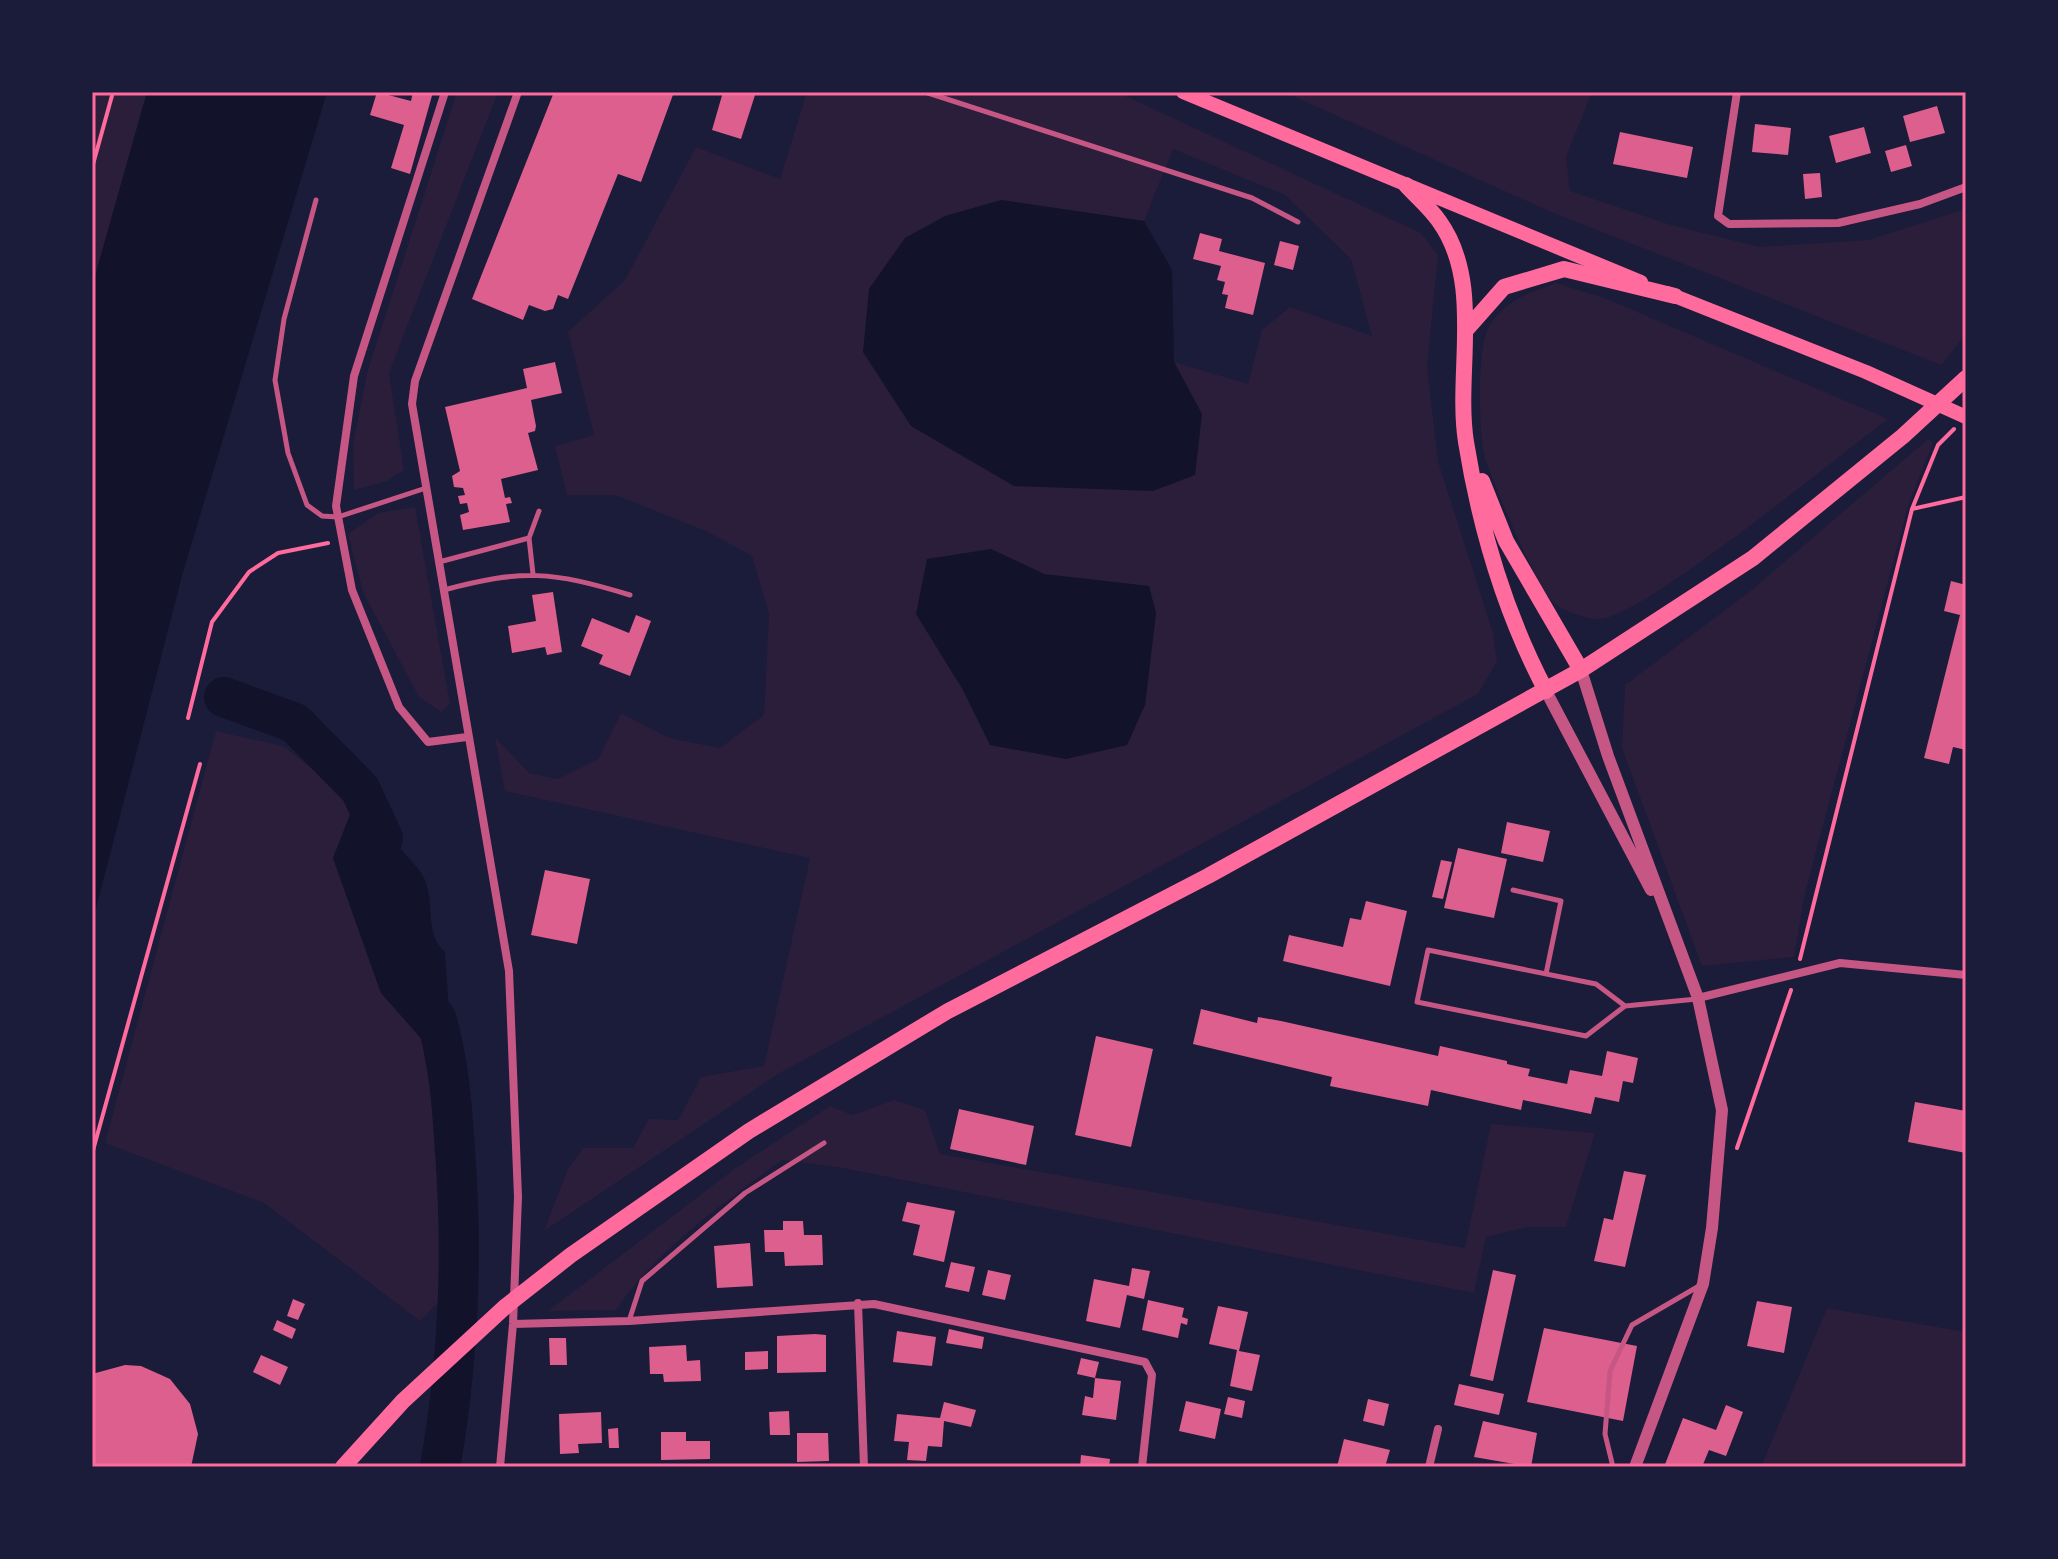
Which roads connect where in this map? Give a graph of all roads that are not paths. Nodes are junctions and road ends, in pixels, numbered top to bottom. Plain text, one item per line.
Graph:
1 (445, 92) edge
2 (518, 92) edge
3 (925, 92) edge
4 (1183, 92) edge
5 (1737, 92) edge
6 (1406, 185) junction
7 (1966, 187) edge
8 (316, 200) dead end
9 (1298, 222) dead end
10 (1675, 296) junction
11 (1466, 330) junction
12 (1966, 378) edge
13 (1961, 422) edge
14 (1465, 440) junction
15 (426, 488) junction
16 (539, 511) dead end
17 (338, 517) junction
18 (529, 538) junction
19 (438, 562) junction
20 (533, 574) junction
21 (443, 590) junction
22 (630, 595) dead end
23 (1581, 670) junction
24 (1546, 691) junction
25 (467, 737) junction
26 (1513, 890) dead end
27 (1680, 948) junction
28 (1546, 974) junction
29 (1966, 975) edge
30 (1698, 998) junction
31 (1625, 1006) junction
32 (824, 1143) dead end
33 (1703, 1284) junction
34 (858, 1303) junction
35 (629, 1321) junction
36 (513, 1324) junction
37 (1438, 1429) dead end
38 (343, 1467) edge
39 (500, 1467) edge
40 (864, 1467) edge
41 (1142, 1467) edge
42 (1429, 1467) edge
43 (1613, 1467) edge
44 (1635, 1467) edge

1 - 17 street
2 - 15 street
3 - 9 lane
4 - 6 main road
5 - 7 street
6 - 10 main road
6 - 11 main road
8 - 17 lane
10 - 11 main road
10 - 13 main road
11 - 14 main road
12 - 23 main road
14 - 23 main road
14 - 24 main road
15 - 17 lane
15 - 19 street
16 - 18 lane
17 - 25 street
18 - 19 lane
18 - 20 lane
19 - 21 street
20 - 21 lane
20 - 22 lane
21 - 25 street
23 - 24 main road
23 - 27 street
24 - 27 street
24 - 38 main road
25 - 36 street
26 - 28 lane
27 - 30 street
28 - 31 lane
28 - 31 lane
29 - 30 street
30 - 31 lane
30 - 33 street
32 - 35 lane
33 - 43 lane
33 - 44 street
34 - 35 street
34 - 40 street
34 - 41 street
35 - 36 street
36 - 39 street
37 - 42 street

